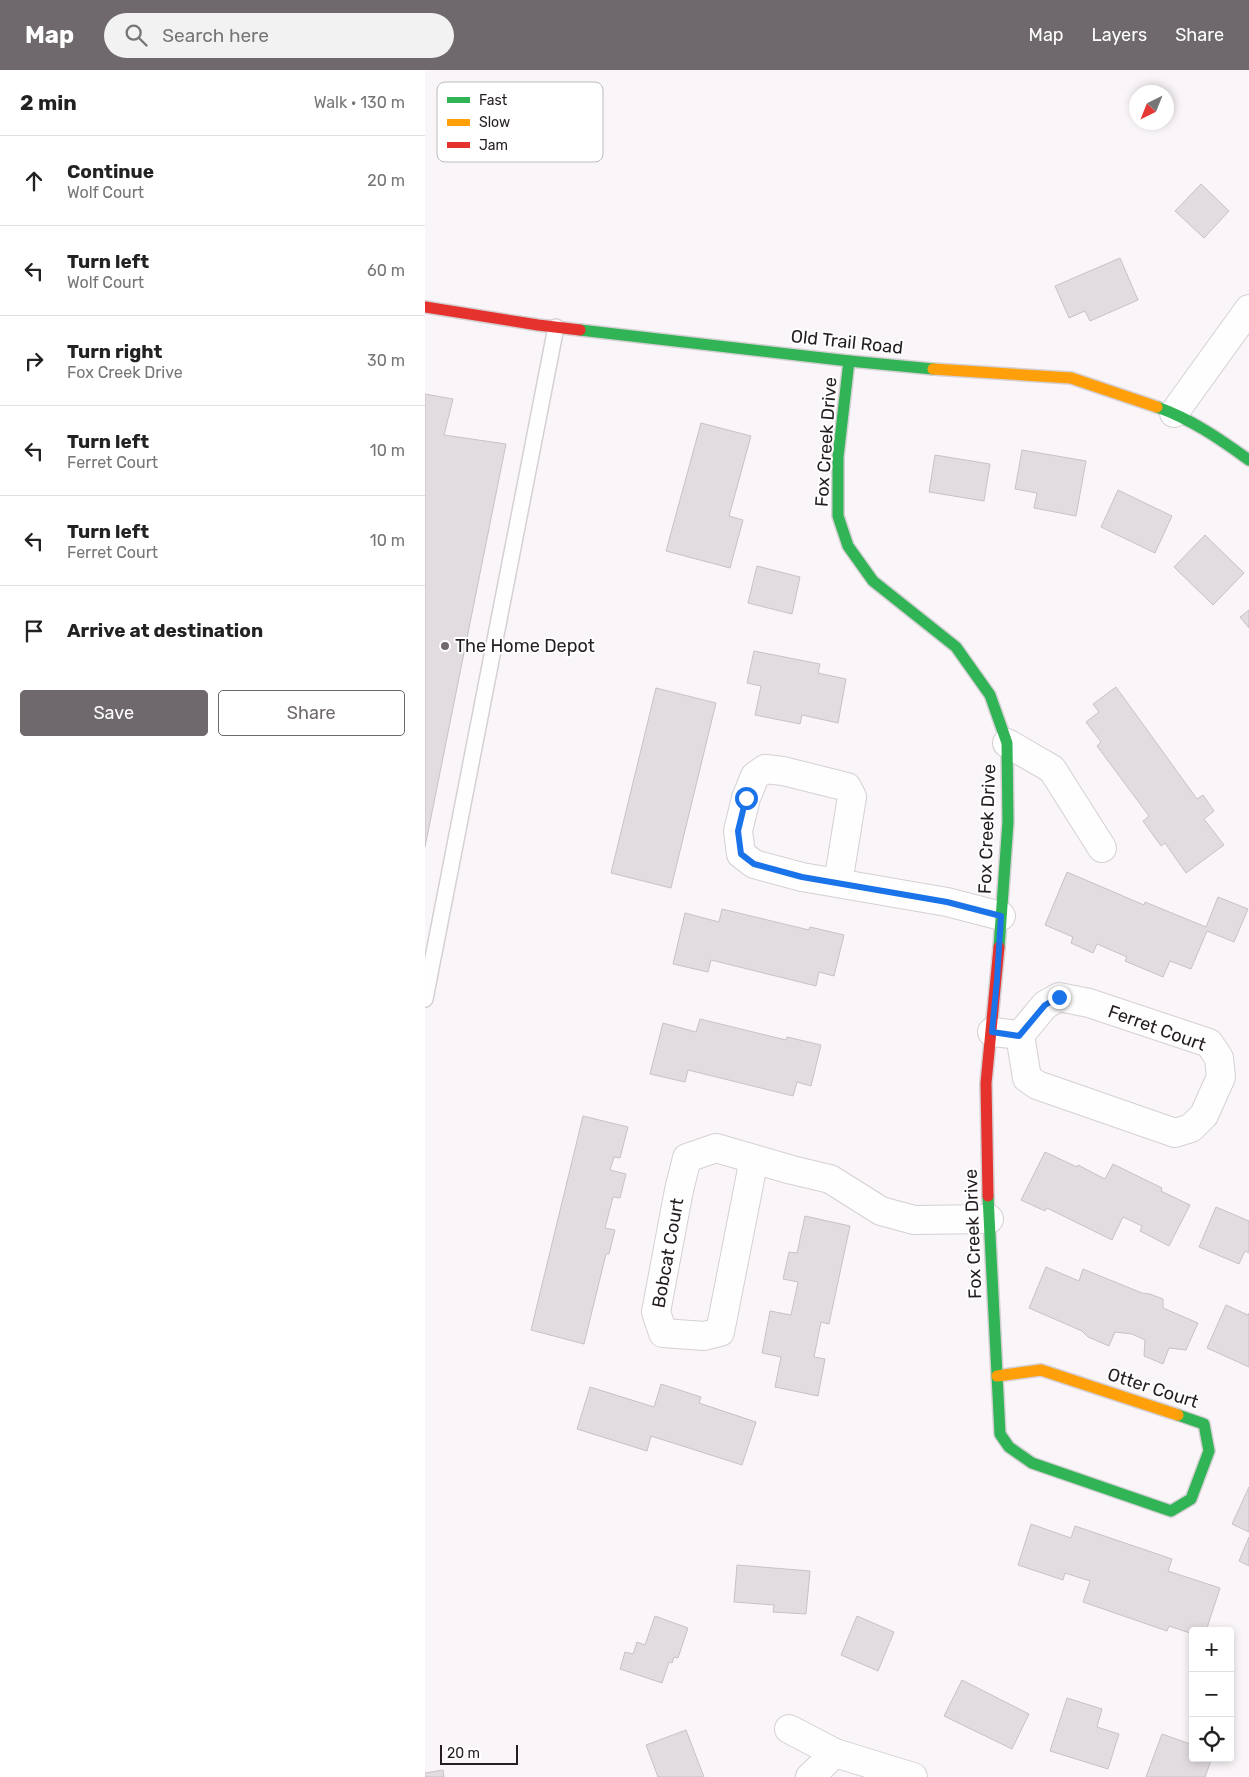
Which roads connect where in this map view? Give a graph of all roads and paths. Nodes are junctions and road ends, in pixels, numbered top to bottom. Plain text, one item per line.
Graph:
1 (425, 307) edge
2 (1249, 309) edge
3 (556, 327) junction
4 (849, 361) junction
5 (1175, 413) junction
6 (1249, 460) edge
7 (1007, 742) junction
8 (1101, 848) dead end
9 (838, 883) junction
10 (1001, 916) junction
11 (425, 999) edge
12 (992, 1032) junction
13 (1019, 1036) junction
14 (754, 1159) junction
15 (989, 1219) junction
16 (997, 1376) junction
17 (1009, 1448) joint
18 (789, 1729) dead end
19 (835, 1753) junction
20 (810, 1777) edge
21 (913, 1777) edge

1 - 3 street, Old Trail Road
2 - 5 street
3 - 4 street, Old Trail Road
3 - 11 lane
4 - 5 street, Old Trail Road
4 - 7 street, Fox Creek Drive
5 - 6 street, Old Trail Road
7 - 8 street
7 - 10 street, Fox Creek Drive
9 - 9 street
9 - 10 street
10 - 12 street, Fox Creek Drive
12 - 13 street
12 - 15 street, Fox Creek Drive
13 - 13 street, Ferret Court
14 - 14 street, Bobcat Court
14 - 15 street, Bobcat Court
15 - 16 street, Fox Creek Drive
16 - 17 street, Fox Creek Drive
16 - 17 street, Otter Court
18 - 19 street
19 - 20 street
19 - 21 street

